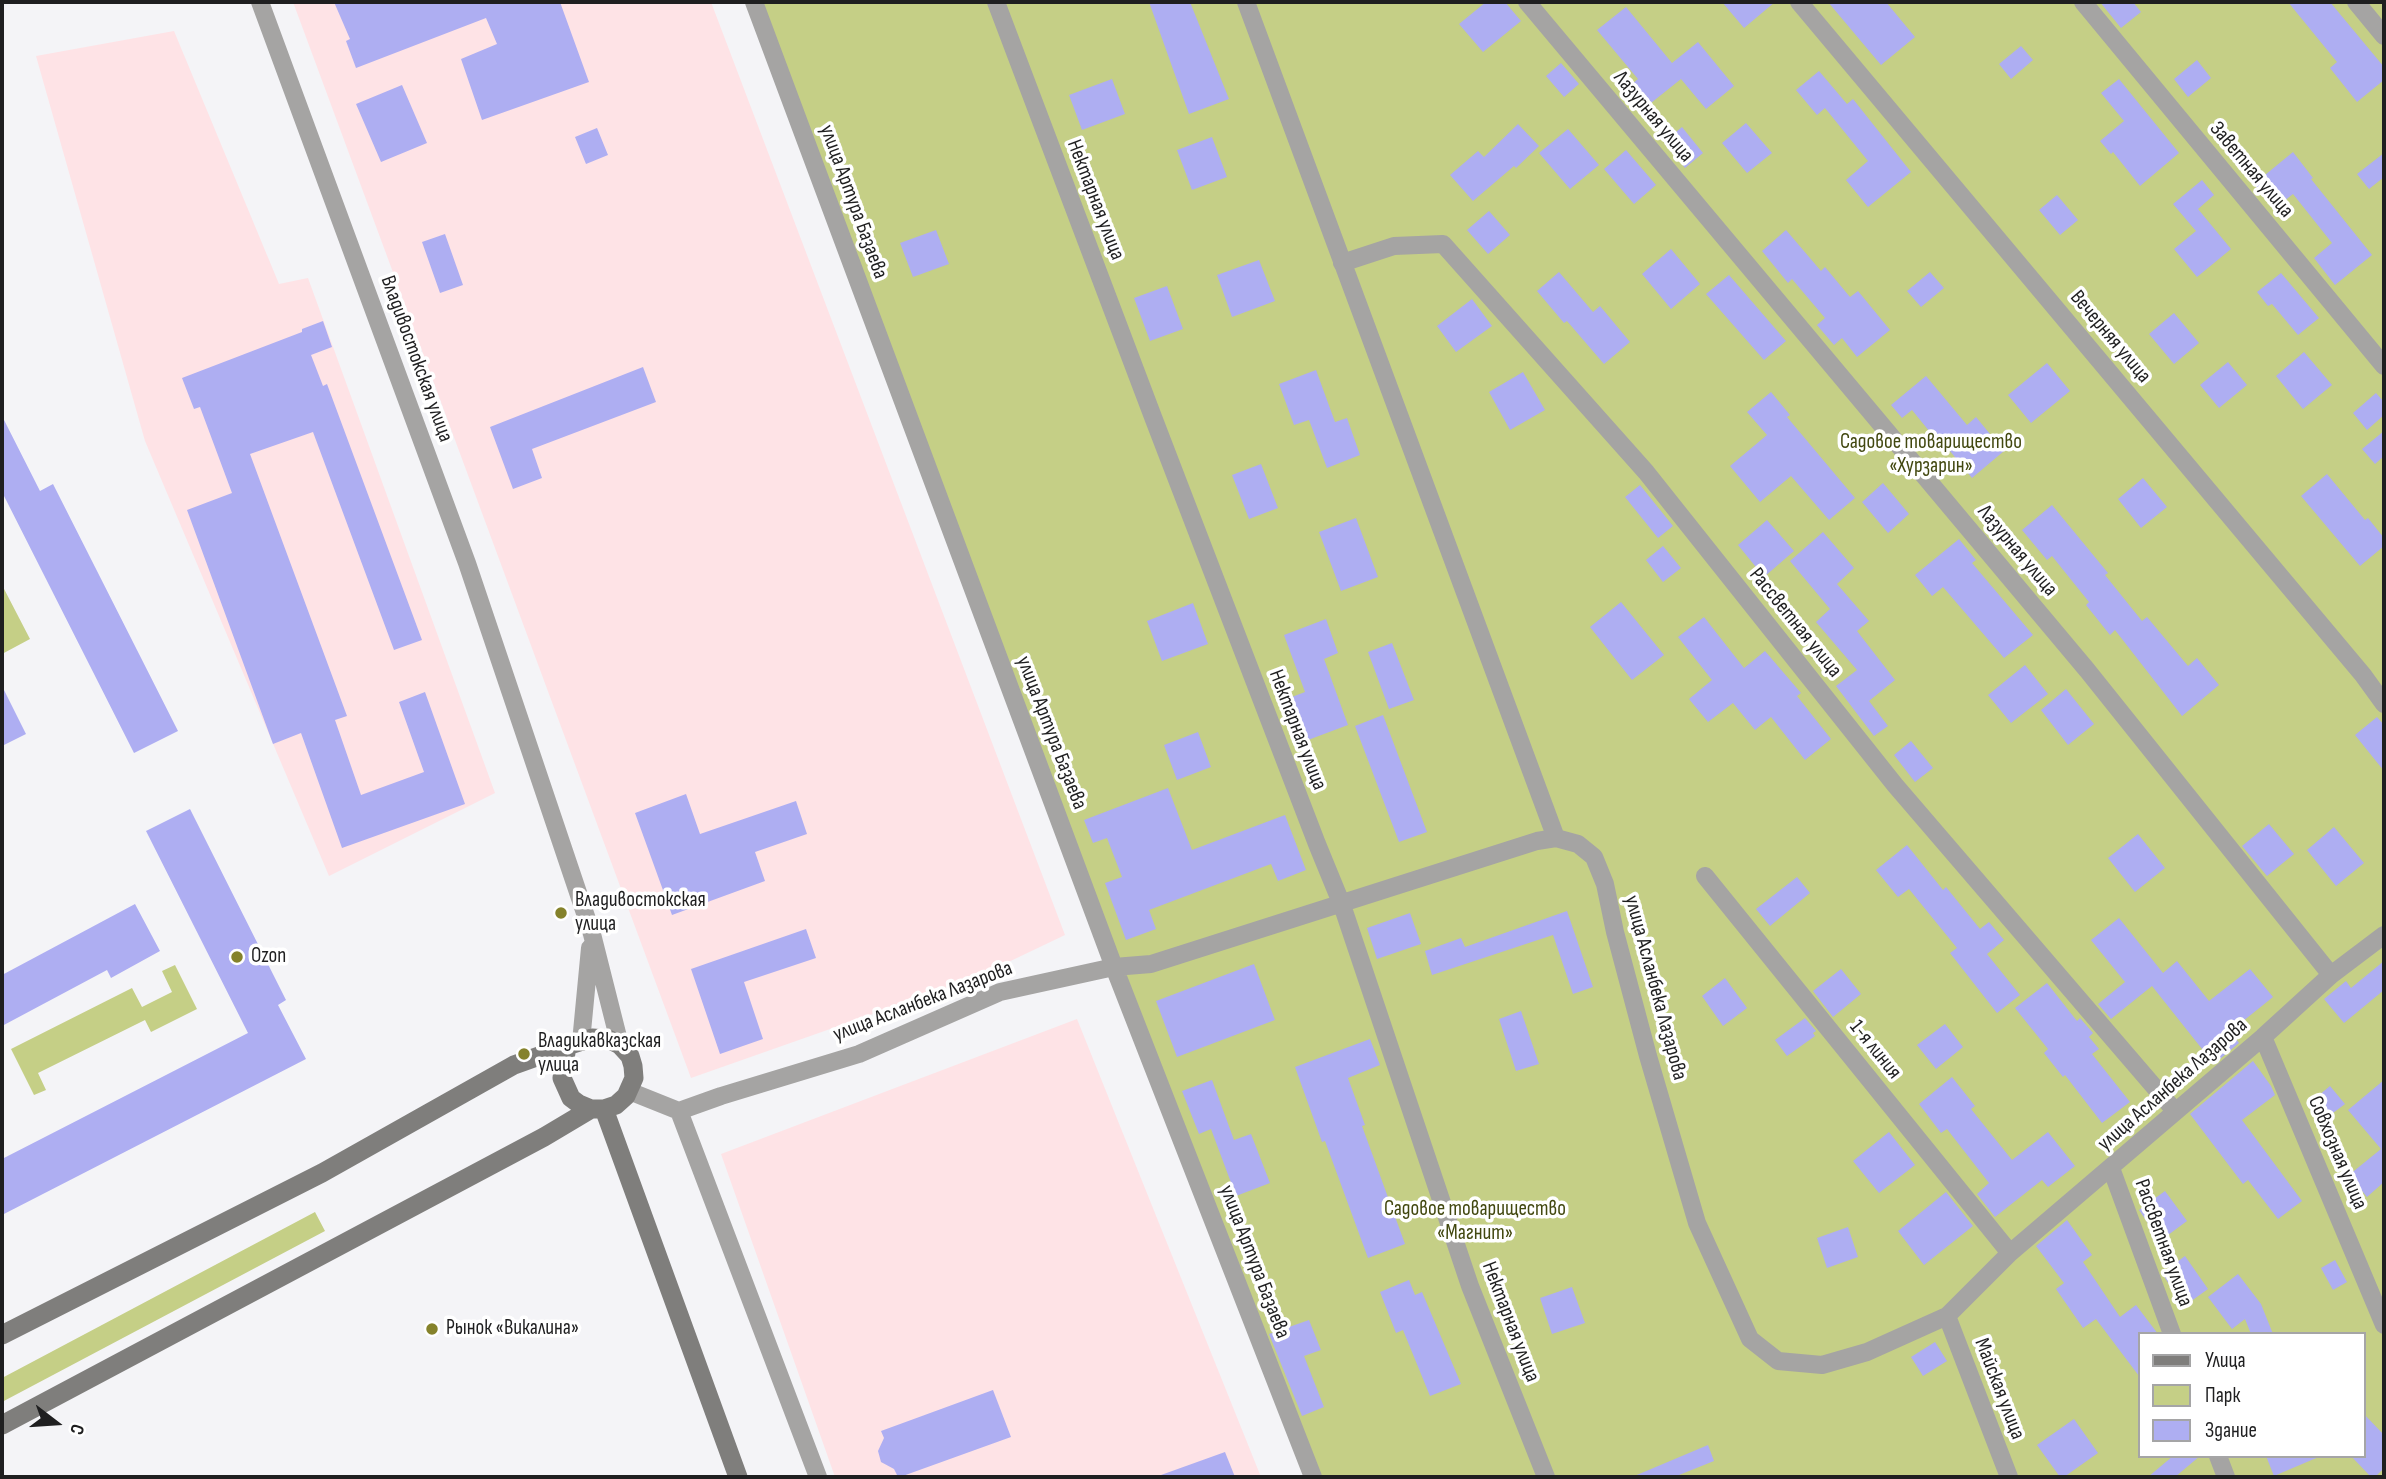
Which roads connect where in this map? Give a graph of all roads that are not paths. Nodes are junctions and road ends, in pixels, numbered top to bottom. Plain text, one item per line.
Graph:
1 (260, 2) edge
2 (754, 2) edge
3 (996, 2) edge
4 (1246, 2) edge
5 (1527, 2) edge
6 (1799, 2) edge
7 (2083, 2) edge
8 (2356, 2) edge
9 (2384, 36) edge
10 (1342, 263) junction
11 (2384, 366) edge
12 (2384, 704) edge
13 (1556, 838) junction
14 (1705, 876) dead end
15 (1342, 905) junction
16 (592, 934) junction
17 (2384, 935) edge
18 (1114, 967) junction
19 (2331, 975) junction
20 (2263, 1037) junction
21 (574, 1044) junction
22 (620, 1045) junction
23 (629, 1091) junction
24 (598, 1109) junction
25 (679, 1111) junction
26 (2175, 1111) junction
27 (2111, 1168) junction
28 (2010, 1253) junction
29 (1947, 1316) junction
30 (2384, 1325) edge
31 (2171, 1332) edge
32 (2, 1335) edge
33 (2, 1426) edge
34 (2219, 1458) edge
35 (738, 1477) edge
36 (818, 1477) edge
37 (1313, 1477) edge
38 (1546, 1477) edge
39 (2009, 1477) edge
40 (2226, 1477) edge

1 - 16 street, Владивостокская улица
2 - 18 street, улица Артура Базаева
3 - 15 street, Нектарная улица
4 - 10 street
5 - 19 street, Лазурная улица
6 - 12 street, Вечерняя улица
7 - 11 street, Заветная улица
8 - 9 street
10 - 13 street
10 - 26 street, Рассветная улица
13 - 15 street, улица Асланбека Лазарова
13 - 29 street, улица Асланбека Лазарова
14 - 28 street, 1-я линия
15 - 18 street, улица Асланбека Лазарова
15 - 38 street, Нектарная улица
16 - 21 street, Владивостокская улица
16 - 22 street, Владивостокская улица
17 - 19 street, улица Асланбека Лазарова
18 - 25 street, улица Асланбека Лазарова
18 - 37 street, улица Артура Базаева
19 - 20 street, улица Асланбека Лазарова
20 - 26 street, улица Асланбека Лазарова
20 - 30 street, Совхозная улица
21 - 22 main road
21 - 24 main road, Владивостокская улица
21 - 32 main road
22 - 23 main road, Владивостокская улица
23 - 24 main road
23 - 25 street
24 - 33 main road
24 - 35 main road
25 - 36 street
26 - 27 street, улица Асланбека Лазарова
27 - 28 street, улица Асланбека Лазарова
27 - 31 street, Рассветная улица
28 - 29 street, улица Асланбека Лазарова
29 - 39 street, Майская улица
34 - 40 street

